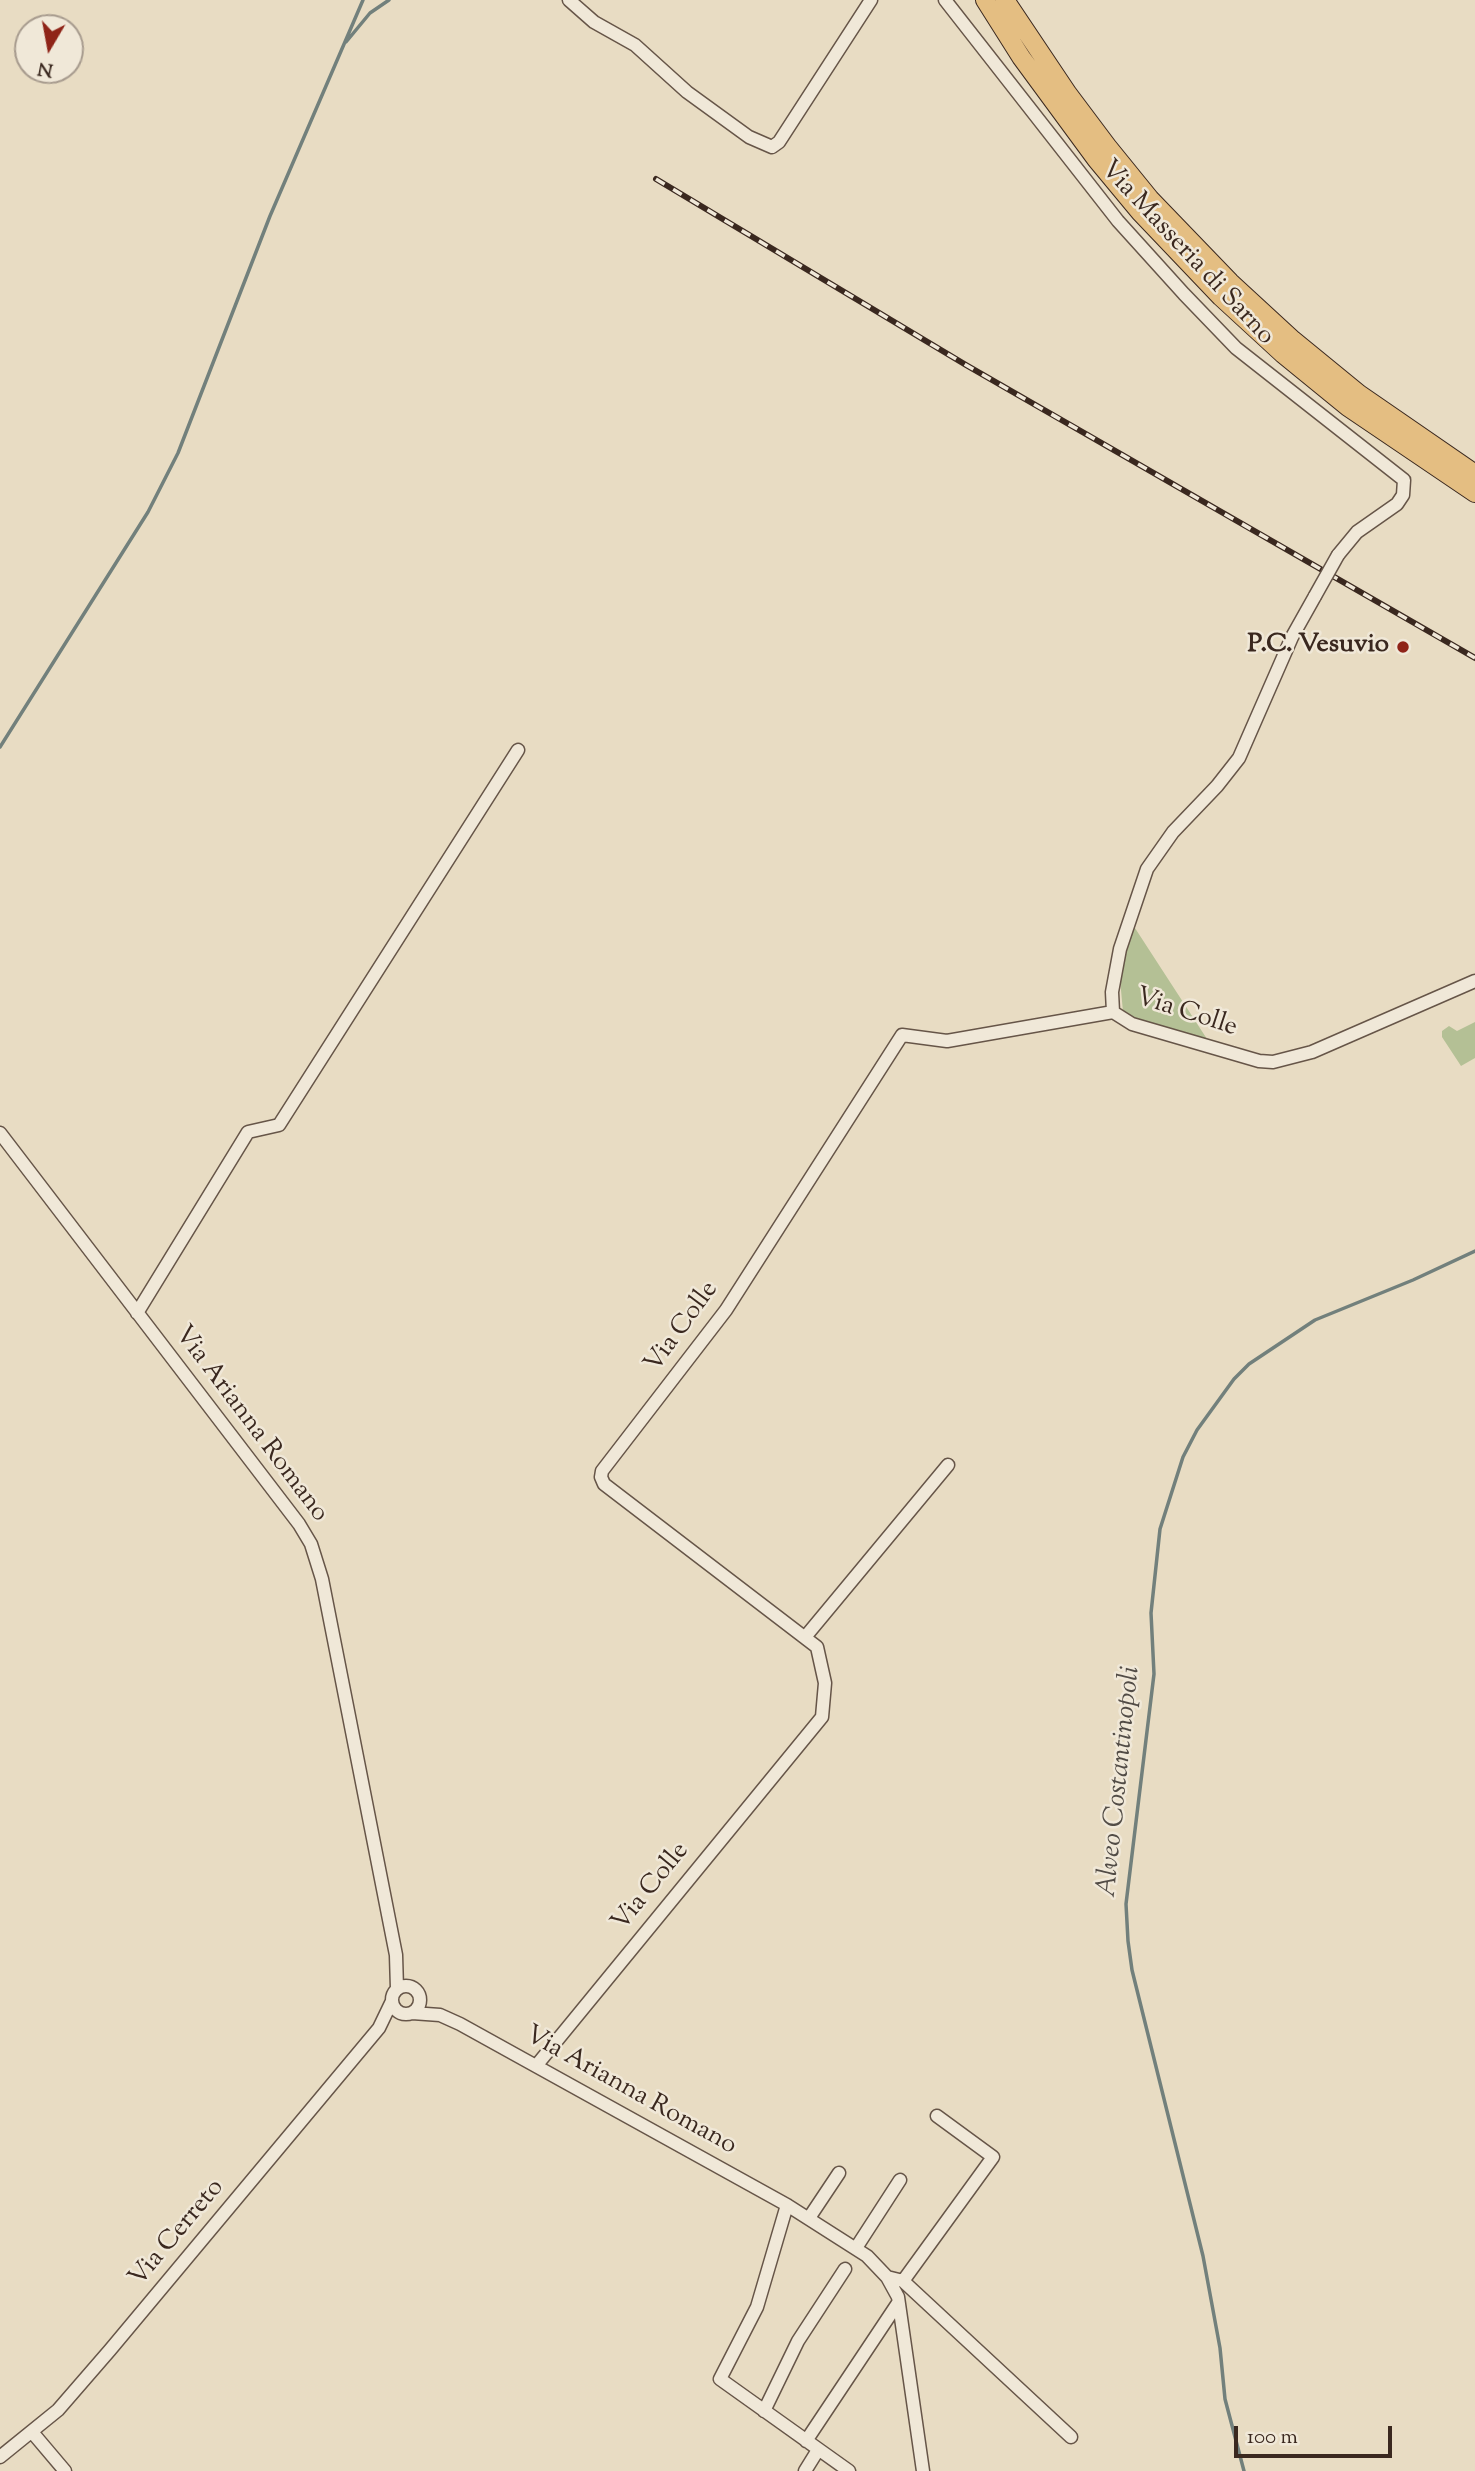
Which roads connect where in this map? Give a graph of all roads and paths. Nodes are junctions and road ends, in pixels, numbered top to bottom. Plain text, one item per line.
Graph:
1 (569, 0) edge
2 (871, 0) edge
3 (945, 0) edge
4 (985, 0) edge
5 (1005, 0) edge
6 (1475, 474) edge
7 (1475, 494) edge
8 (518, 750) dead end
9 (1475, 981) edge
10 (1113, 1012) junction
11 (0, 1133) edge
12 (137, 1313) junction
13 (948, 1465) dead end
14 (806, 1636) junction
15 (396, 1955) junction
16 (418, 1993) junction
17 (394, 1995) junction
18 (407, 2014) junction
19 (450, 2019) junction
20 (379, 2028) junction
21 (536, 2066) junction
22 (937, 2116) dead end
23 (839, 2173) dead end
24 (900, 2180) dead end
25 (787, 2205) junction
26 (809, 2218) junction
27 (856, 2248) junction
28 (845, 2269) dead end
29 (887, 2277) junction
30 (903, 2281) junction
31 (898, 2303) junction
32 (764, 2411) junction
33 (32, 2432) junction
34 (1071, 2437) dead end
35 (806, 2441) junction
36 (818, 2450) junction
37 (0, 2456) edge
38 (65, 2471) edge
39 (805, 2471) edge
40 (849, 2471) edge
41 (923, 2471) edge

1 - 2 street
3 - 10 street, Via Masseria di Sarno, bridge
4 - 7 highway
5 - 6 highway
8 - 12 street
9 - 10 street, Via Colle
10 - 14 street, Via Colle
11 - 12 street, Via Arianna Romano
12 - 15 street, Via Arianna Romano
13 - 14 street
14 - 21 street, Via Colle
15 - 16 street, Via Arianna Romano
15 - 17 street, Via Arianna Romano
16 - 17 street
16 - 18 street
16 - 19 street, Via Arianna Romano
17 - 18 street
17 - 20 street, Via Cerreto
18 - 19 street, Via Arianna Romano
18 - 20 street, Via Cerreto
19 - 21 street, Via Arianna Romano
20 - 33 street, Via Cerreto
21 - 25 street, Via Arianna Romano
22 - 30 street
23 - 26 street
24 - 27 street
25 - 26 street, Via Arianna Romano
25 - 32 street
26 - 27 street, Via Arianna Romano
27 - 29 street, Via Arianna Romano
28 - 32 street
29 - 30 street
29 - 31 street, Via Arianna Romano
30 - 34 street
31 - 35 street
31 - 41 street, Via Arianna Romano
32 - 35 street
33 - 37 street, Via Cerreto
33 - 38 street
35 - 36 street
36 - 39 street
36 - 40 street

